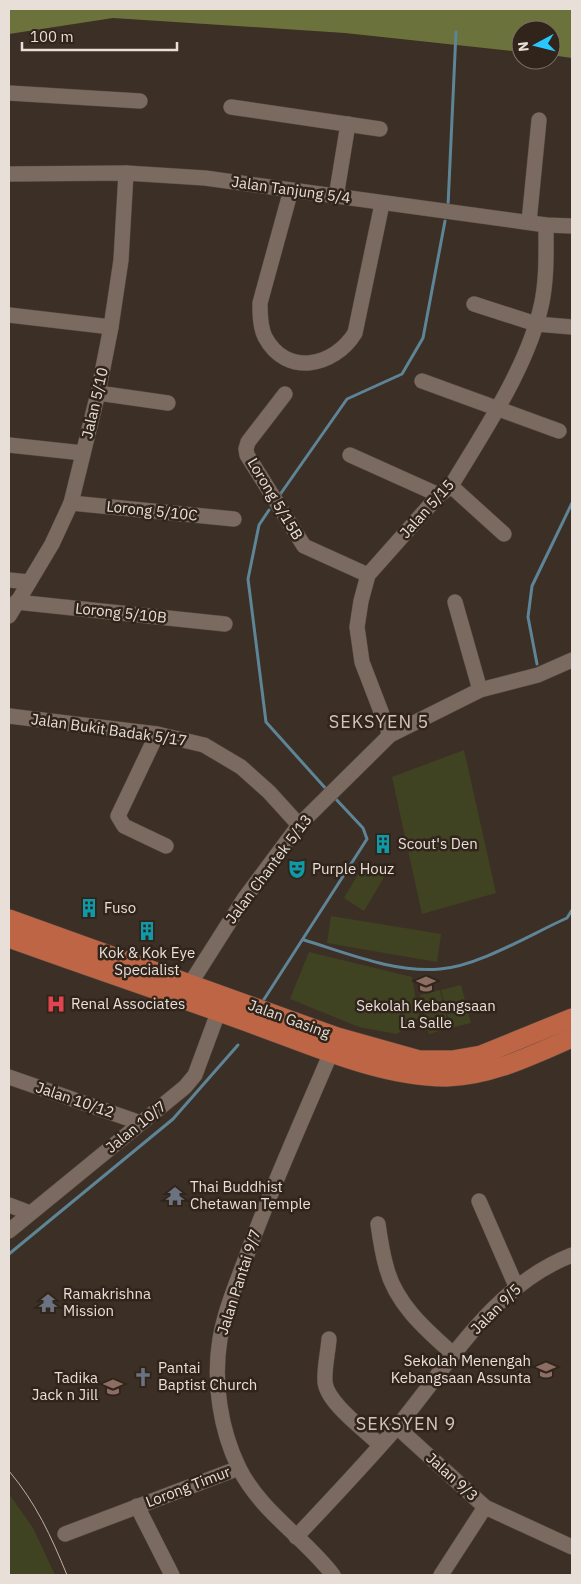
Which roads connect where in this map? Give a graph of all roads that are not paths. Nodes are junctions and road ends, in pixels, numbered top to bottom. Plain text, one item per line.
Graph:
1 (9, 93) edge
2 (140, 101) dead end
3 (231, 107) dead end
4 (539, 120) dead end
5 (348, 124) junction
6 (380, 129) dead end
7 (126, 173) junction
8 (9, 174) edge
9 (291, 190) junction
10 (336, 197) junction
11 (382, 204) junction
12 (529, 222) junction
13 (546, 225) junction
14 (572, 226) edge
15 (474, 304) dead end
16 (9, 315) edge
17 (536, 324) junction
18 (572, 326) edge
19 (111, 327) junction
20 (422, 381) dead end
21 (98, 393) junction
22 (284, 394) dead end
23 (168, 403) dead end
24 (498, 408) junction
25 (559, 431) dead end
26 (9, 445) edge
27 (83, 453) junction
28 (350, 455) dead end
29 (445, 490) junction
30 (71, 503) junction
31 (234, 519) dead end
32 (504, 534) dead end
33 (368, 575) junction
34 (9, 580) edge
35 (29, 582) junction
36 (16, 602) junction
37 (455, 602) dead end
38 (9, 616) edge
39 (225, 624) dead end
40 (572, 660) edge
41 (480, 690) junction
42 (9, 716) edge
43 (157, 734) junction
44 (390, 735) junction
45 (299, 825) junction
46 (166, 846) dead end
47 (9, 919) edge
48 (9, 938) edge
49 (185, 991) junction
50 (221, 1004) junction
51 (572, 1018) edge
52 (572, 1038) edge
53 (334, 1045) junction
54 (9, 1077) edge
55 (141, 1123) junction
56 (479, 1201) dead end
57 (9, 1205) edge
58 (30, 1213) junction
59 (378, 1224) dead end
60 (9, 1231) edge
61 (572, 1255) edge
62 (516, 1286) junction
63 (329, 1340) dead end
64 (452, 1353) junction
65 (397, 1427) junction
66 (380, 1445) junction
67 (239, 1468) junction
68 (137, 1506) junction
69 (485, 1507) junction
70 (65, 1534) dead end
71 (296, 1537) junction
72 (572, 1547) edge
73 (172, 1575) edge
74 (333, 1575) edge
75 (441, 1575) edge

1 - 2 street
3 - 5 street
4 - 12 street
5 - 6 street
5 - 10 street
7 - 8 street, Jalan Tanjung 5/4
7 - 9 street, Jalan Tanjung 5/4
7 - 19 street, Jalan 5/10
9 - 10 street, Jalan Tanjung 5/4
9 - 11 street
10 - 11 street, Jalan Tanjung 5/4
11 - 12 street, Jalan Tanjung 5/4
12 - 13 street, Jalan Tanjung 5/4
13 - 14 street, Jalan Tanjung 5/4
13 - 17 street, Jalan 5/15
15 - 17 street
16 - 19 street
17 - 18 street
17 - 24 street, Jalan 5/15
19 - 21 street, Jalan 5/10
20 - 24 street
21 - 23 street
21 - 27 street, Jalan 5/10
22 - 33 street, Lorong 5/15B
24 - 25 street
24 - 29 street, Jalan 5/15
26 - 27 street
27 - 30 street, Jalan 5/10
28 - 29 street
29 - 32 street
29 - 33 street, Jalan 5/15
30 - 31 street, Lorong 5/10C
30 - 35 street, Jalan 5/10
33 - 44 street, Jalan 5/15
34 - 35 street
35 - 36 street, Jalan 5/10
36 - 38 street, Jalan 5/10
36 - 39 street, Lorong 5/10B
37 - 41 street
40 - 41 street, Jalan Chantek 5/13
41 - 44 street, Jalan Chantek 5/13
42 - 43 street, Jalan Bukit Badak 5/17
43 - 45 street, Jalan Bukit Badak 5/17
43 - 46 street
44 - 45 street, Jalan Chantek 5/13
45 - 49 street, Jalan Chantek 5/13
47 - 49 main road, Jalan Gasing
48 - 49 main road, Jalan Gasing
49 - 50 main road, Jalan Gasing
50 - 53 main road, Jalan Gasing
50 - 55 street, Jalan 10/7
51 - 53 main road, Jalan Gasing
52 - 53 main road, Jalan Gasing
53 - 67 street, Jalan Pantai 9/7
54 - 55 street, Jalan 10/12
55 - 58 street, Jalan 10/7
56 - 62 street
57 - 58 street
58 - 60 street, Jalan 10/7
59 - 64 street
61 - 62 street, Jalan 9/5
62 - 64 street, Jalan 9/5
63 - 66 street
64 - 65 street, Jalan 9/5
65 - 66 street, Jalan 9/5
65 - 69 street, Jalan 9/3
66 - 71 street, Jalan 9/5
67 - 68 street, Lorong Timur
67 - 71 street, Jalan Pantai 9/7
68 - 70 street, Lorong Timur
68 - 73 street, Lorong Timur
69 - 72 street, Jalan 9/3
69 - 75 street, Jalan 9/3
71 - 74 street, Jalan Pantai 9/7

